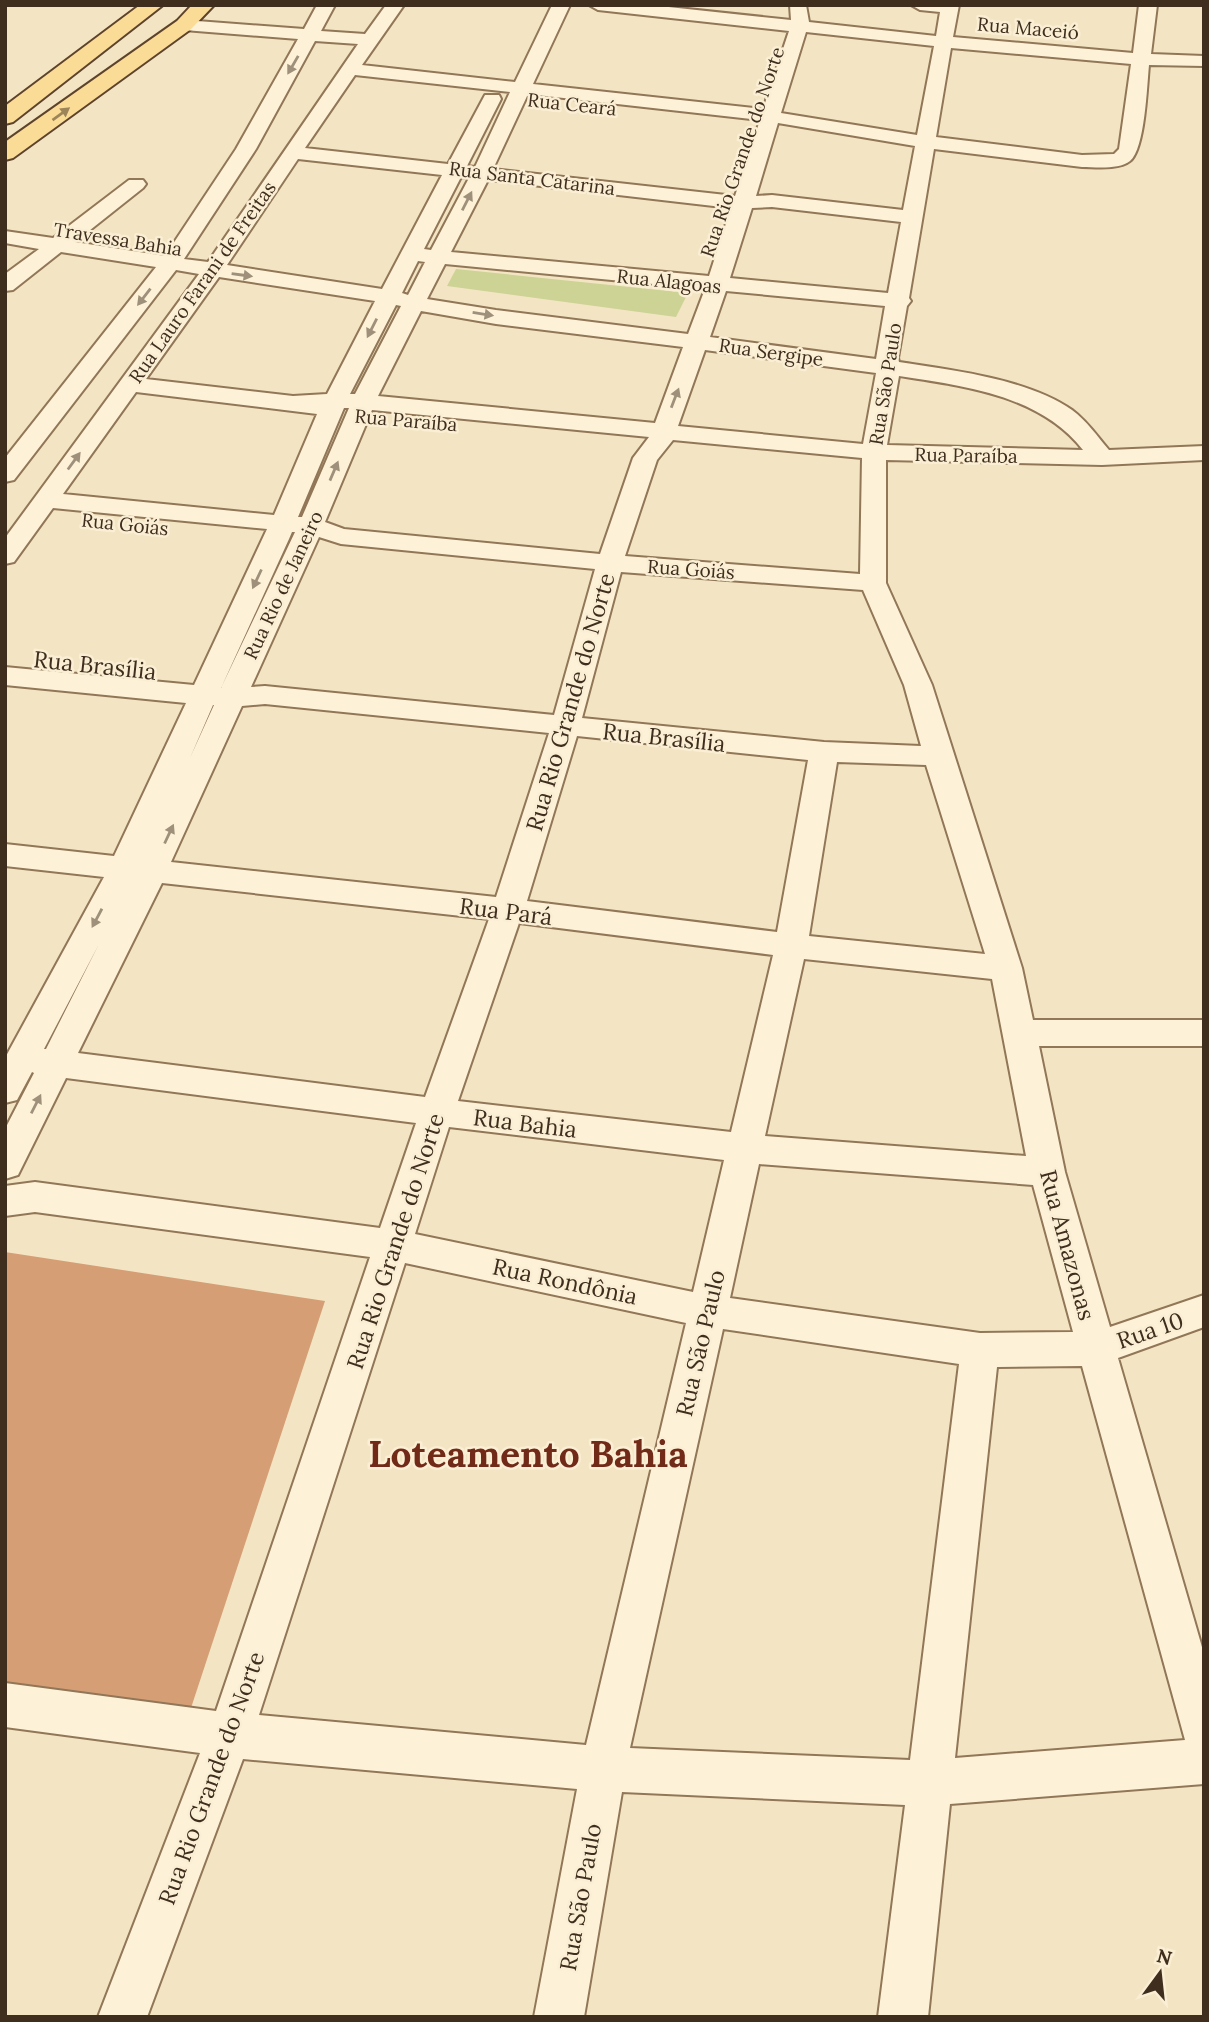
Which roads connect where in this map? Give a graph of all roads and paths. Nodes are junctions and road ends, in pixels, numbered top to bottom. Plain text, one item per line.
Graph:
1 (153, 5) edge
2 (204, 5) edge
3 (326, 5) edge
4 (395, 5) edge
5 (536, 5) edge
6 (561, 5) edge
7 (920, 5) edge
8 (1148, 5) edge
9 (608, 6) edge
10 (950, 7) edge
11 (685, 9) edge
12 (795, 16) edge
13 (184, 25) junction
14 (310, 36) junction
15 (946, 38) junction
16 (371, 40) junction
17 (1204, 55) edge
18 (1141, 56) junction
19 (1204, 61) edge
20 (347, 74) junction
21 (508, 91) junction
22 (5, 117) edge
23 (761, 120) junction
24 (928, 141) junction
25 (296, 146) junction
26 (5, 153) edge
27 (472, 165) junction
28 (136, 184) dead end
29 (735, 196) junction
30 (914, 217) junction
31 (5, 220) edge
32 (5, 237) edge
33 (65, 239) junction
34 (428, 251) junction
35 (175, 256) junction
36 (217, 263) junction
37 (5, 285) edge
38 (406, 292) junction
39 (900, 297) junction
40 (696, 298) junction
41 (699, 334) junction
42 (888, 363) junction
43 (663, 364) dead end
44 (131, 384) junction
45 (651, 403) dead end
46 (333, 407) junction
47 (360, 409) junction
48 (650, 440) junction
49 (874, 453) junction
50 (1204, 453) edge
51 (1102, 458) junction
52 (5, 475) edge
53 (40, 508) junction
54 (279, 532) junction
55 (307, 533) junction
56 (5, 556) edge
57 (610, 563) junction
58 (873, 583) junction
59 (5, 656) edge
60 (5, 676) edge
61 (221, 688) junction
62 (565, 727) junction
63 (824, 752) junction
64 (938, 756) junction
65 (5, 855) edge
66 (137, 871) junction
67 (508, 910) junction
68 (791, 946) junction
69 (1006, 968) junction
70 (1020, 1032) junction
71 (1204, 1033) edge
72 (13, 1058) edge
73 (57, 1064) junction
74 (5, 1090) edge
75 (437, 1112) junction
76 (743, 1148) junction
77 (5, 1165) edge
78 (1047, 1172) junction
79 (15, 1192) edge
80 (394, 1245) junction
81 (708, 1311) junction
82 (1204, 1311) edge
83 (1096, 1349) junction
84 (979, 1350) junction
85 (5, 1705) edge
86 (1204, 1732) edge
87 (230, 1735) junction
88 (1204, 1761) edge
89 (603, 1769) junction
90 (928, 1783) junction
91 (122, 2017) edge
92 (559, 2017) edge
93 (902, 2017) edge

1 - 22 main road
2 - 13 main road
3 - 14 street, Rua Lauro Farani de Freitas
4 - 16 street, Rua Lauro Farani de Freitas
5 - 21 street, Rua Rio de Janeiro
6 - 21 street, Rua Rio de Janeiro
7 - 10 street
8 - 18 street
9 - 11 street, Rua Maceió
10 - 15 street, Rua São Paulo
11 - 12 street, Rua Maceió
12 - 15 street, Rua Maceió
12 - 23 street, Rua Rio Grande do Norte
13 - 14 street
26 -> 13 main road
14 - 16 street
14 -> 35 street, Rua Lauro Farani de Freitas
15 - 18 street, Rua Maceió
15 - 24 street, Rua São Paulo
16 - 20 street, Rua Lauro Farani de Freitas
17 - 18 street, Rua Maceió
18 - 19 street, Rua Maceió
18 - 24 street, Rua Ceará
20 - 21 street, Rua Ceará
20 - 25 street, Rua Lauro Farani de Freitas
21 - 23 street, Rua Ceará
21 - 27 street, Rua Rio de Janeiro
23 - 24 street, Rua Ceará
23 - 29 street, Rua Rio Grande do Norte
24 - 30 street, Rua São Paulo
25 - 27 street, Rua Santa Catarina
25 - 36 street, Rua Lauro Farani de Freitas
27 - 29 street, Rua Santa Catarina
27 - 34 street, Rua Rio de Janeiro
28 - 33 street
29 - 30 street, Rua Santa Catarina
29 - 40 street, Rua Rio Grande do Norte
30 - 39 street, Rua São Paulo
31 - 33 street, Travessa Bahia
32 - 33 street, Travessa Bahia
33 - 35 street, Travessa Bahia
33 - 37 street
34 - 38 street, Rua Rio de Janeiro
34 - 40 street, Rua Alagoas
35 - 36 street, Travessa Bahia
35 -> 52 street, Rua Lauro Farani de Freitas
36 - 38 street, Travessa Bahia
36 - 44 street, Rua Lauro Farani de Freitas
38 - 40 street, Rua Sergipe
38 -> 46 street, Rua Rio de Janeiro
38 - 47 street, Rua Rio de Janeiro
39 - 40 street, Rua Alagoas
39 - 42 street, Rua São Paulo
40 - 41 street, Rua Sergipe
40 - 41 street, Rua Rio Grande do Norte
40 - 43 street, Rua Rio Grande do Norte
41 - 42 street, Rua Sergipe
48 -> 41 street, Rua Rio Grande do Norte
42 - 49 street, Rua São Paulo
42 - 51 street, Rua Sergipe
44 - 46 street, Rua Paraíba
53 -> 44 street, Rua Lauro Farani de Freitas
45 - 48 street, Rua Rio Grande do Norte
46 - 47 street, Rua Paraíba
46 - 54 street, Rua Rio de Janeiro
47 - 48 street, Rua Paraíba
55 -> 47 street, Rua Rio de Janeiro
48 - 49 street, Rua Paraíba
48 - 57 street, Rua Rio Grande do Norte
49 - 51 street, Rua Paraíba
49 - 58 street, Rua São Paulo
50 - 51 street, Rua Paraíba
53 - 54 street, Rua Goiás
53 - 56 street, Rua Lauro Farani de Freitas
54 - 55 street, Rua Goiás
54 -> 61 street, Rua Rio de Janeiro
55 - 57 street, Rua Goiás
55 - 61 street, Rua Rio de Janeiro
57 - 58 street, Rua Goiás
57 - 62 street, Rua Rio Grande do Norte
58 - 64 street, Rua São Paulo
59 - 61 street, Rua Brasília
60 - 61 street, Rua Brasília
61 - 62 street, Rua Brasília
61 - 66 street, Rua Rio de Janeiro
62 - 63 street, Rua Brasília
62 - 67 street, Rua Rio Grande do Norte
63 - 64 street, Rua Brasília
63 - 68 street, Rua São Paulo
64 - 69 street, Rua Amazonas
65 - 66 street, Rua Pará
66 - 67 street, Rua Pará
66 -> 72 street, Rua Rio de Janeiro
66 - 73 street, Rua Rio de Janeiro
67 - 68 street, Rua Pará
67 - 75 street, Rua Rio Grande do Norte
68 - 69 street, Rua Pará
68 - 76 street, Rua São Paulo
69 - 70 street, Rua Amazonas
70 - 71 street
70 - 78 street, Rua Amazonas
72 - 73 street, Rua Bahia
72 - 74 street, Rua Rio de Janeiro
73 - 75 street, Rua Bahia
77 -> 73 street, Rua Rio de Janeiro
75 - 76 street, Rua Bahia
75 - 80 street, Rua Rio Grande do Norte
76 - 78 street, Rua Bahia
76 - 81 street, Rua São Paulo
78 - 83 street, Rua Amazonas
79 - 80 street, Rua Rondônia
80 - 81 street, Rua Rondônia
80 - 87 street, Rua Rio Grande do Norte
81 - 84 street, Rua Rondônia
81 - 89 street, Rua São Paulo
82 - 83 street, Rua 10
83 - 84 street, Rua Rondônia
83 - 86 street, Rua Amazonas
84 - 90 street
85 - 87 street
87 - 89 street
87 - 91 street, Rua Rio Grande do Norte
88 - 90 street
89 - 90 street
89 - 92 street, Rua São Paulo
90 - 93 street

